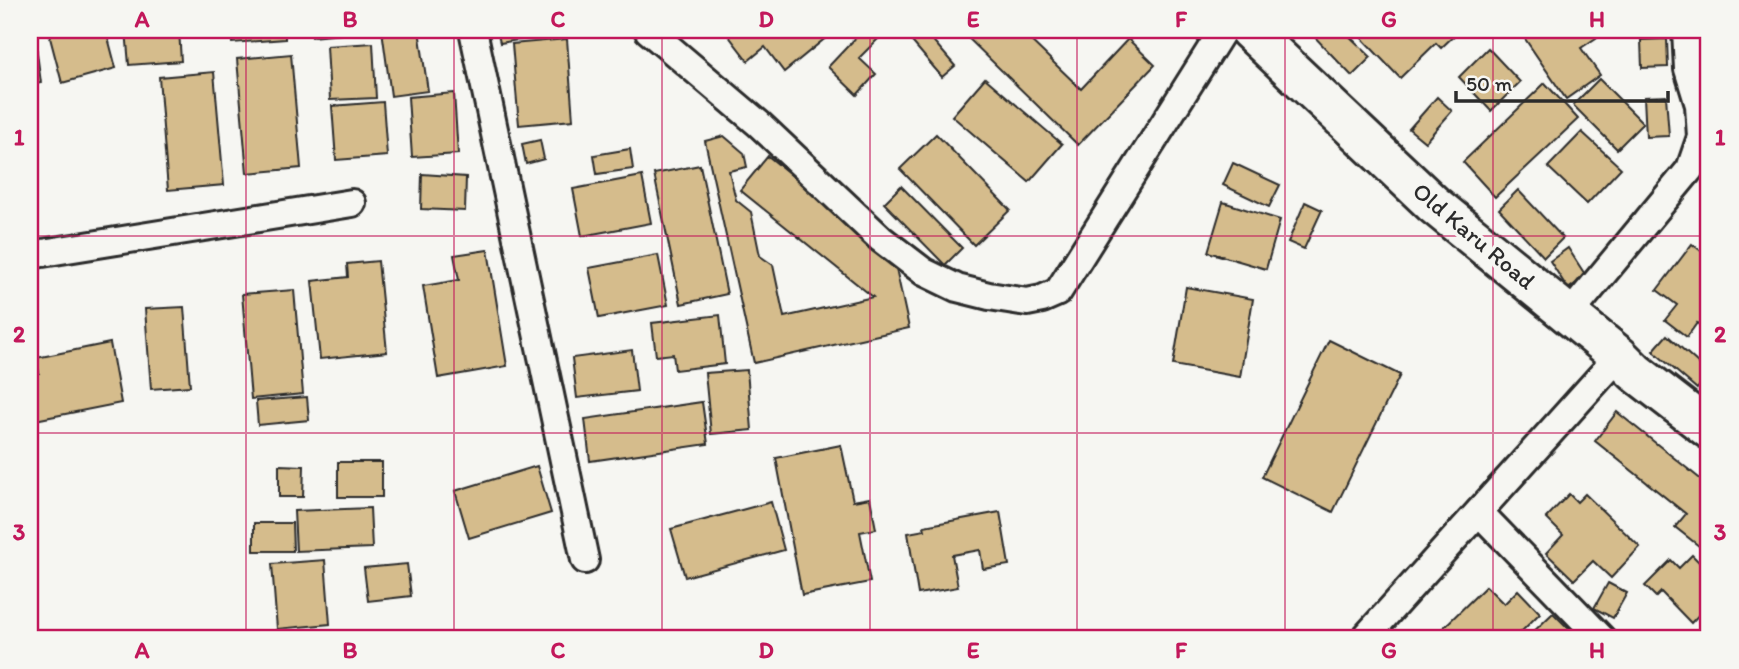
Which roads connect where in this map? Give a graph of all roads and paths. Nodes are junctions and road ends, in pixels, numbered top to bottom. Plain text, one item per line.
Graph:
1 (473, 30) edge
2 (648, 30) edge
3 (1223, 30) edge
4 (1250, 30) edge
5 (1686, 30) edge
6 (352, 202) dead end
7 (30, 255) edge
8 (1569, 315) junction
9 (1619, 356) junction
10 (1709, 429) edge
11 (1479, 512) junction
12 (585, 560) dead end
13 (1364, 639) edge
14 (1602, 639) edge

1 - 12 street
2 - 3 street
4 - 8 main road, Old Karu Road
5 - 8 street
6 - 7 street
8 - 9 main road, Old Karu Road
9 - 10 main road, Old Karu Road
9 - 11 street
11 - 13 street
11 - 14 street

